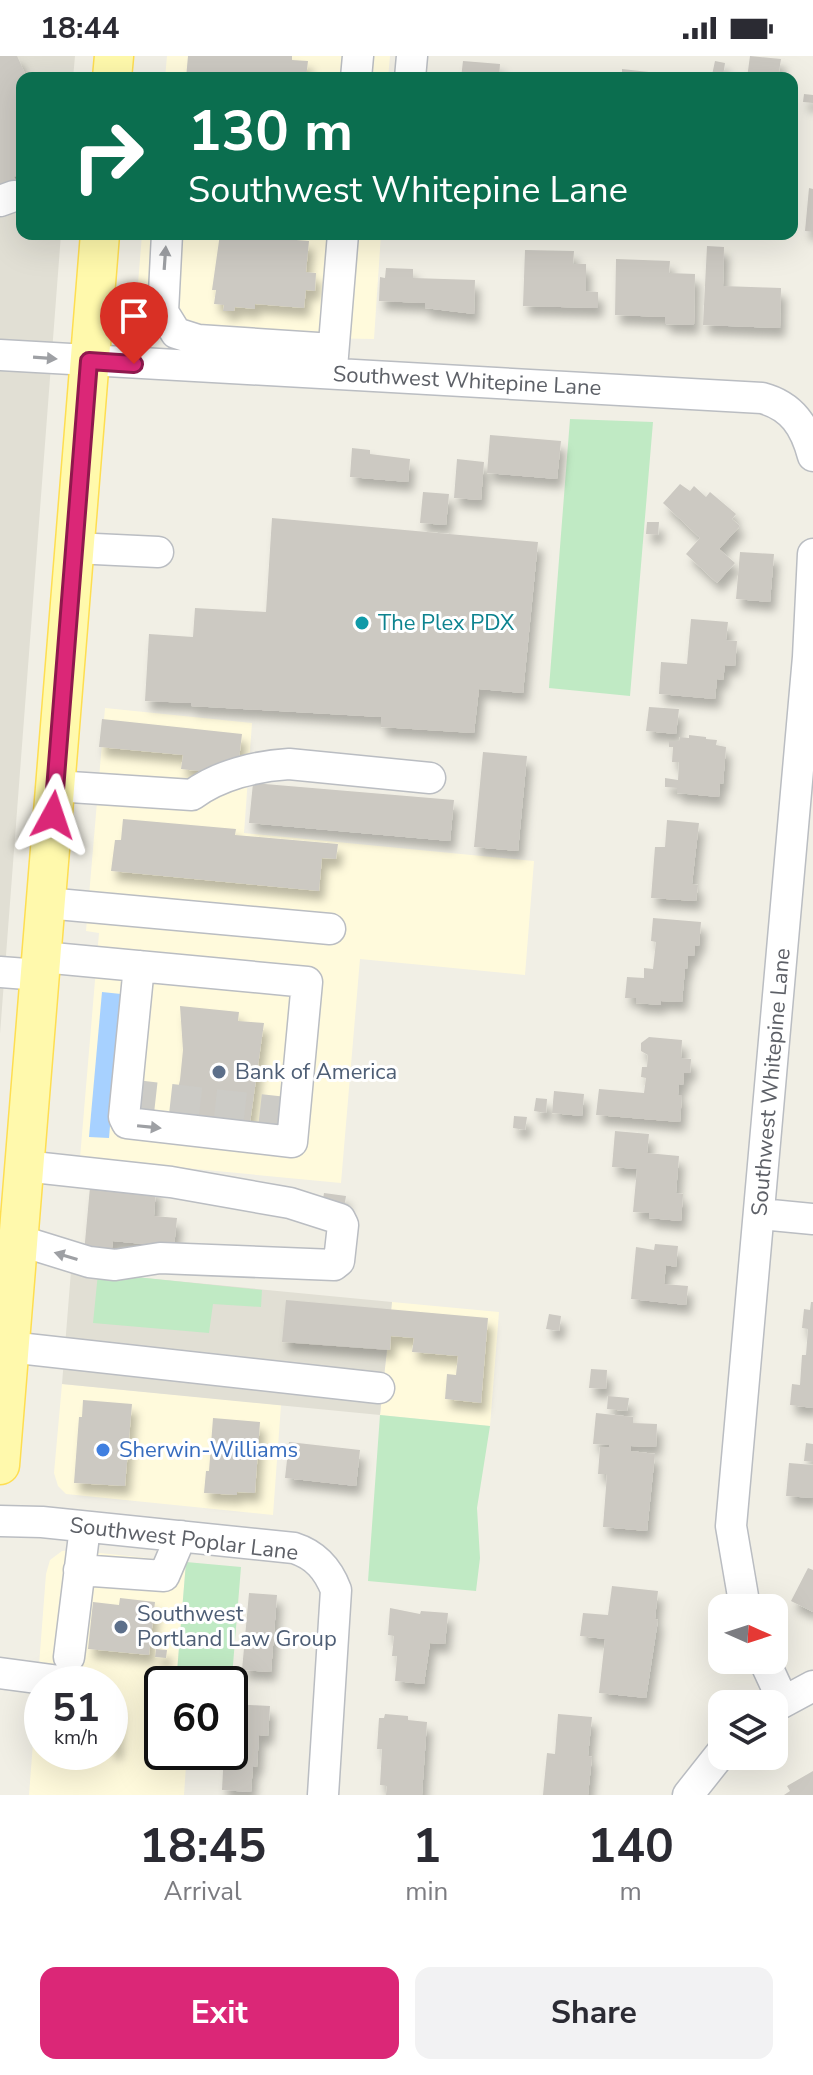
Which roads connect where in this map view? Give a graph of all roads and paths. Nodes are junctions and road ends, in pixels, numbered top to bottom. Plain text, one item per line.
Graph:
1 (99, 240) edge
2 (167, 240) edge
3 (342, 240) edge
4 (3, 348) edge
5 (89, 361) junction
6 (332, 361) junction
7 (813, 406) edge
8 (811, 448) edge
9 (74, 548) junction
10 (158, 552) dead end
11 (813, 554) edge
12 (810, 657) edge
13 (430, 778) dead end
14 (55, 786) junction
15 (46, 903) junction
16 (330, 929) dead end
17 (41, 966) junction
18 (139, 966) junction
19 (0, 972) edge
20 (24, 1166) junction
21 (760, 1214) junction
22 (813, 1219) edge
23 (18, 1240) junction
24 (9, 1347) junction
25 (379, 1388) dead end
26 (0, 1465) edge
27 (0, 1521) edge
28 (85, 1527) junction
29 (181, 1536) junction
30 (79, 1570) junction
31 (743, 1594) edge
32 (69, 1657) dead end
33 (0, 1673) edge
34 (24, 1676) edge
35 (813, 1686) edge
36 (788, 1699) edge
37 (708, 1770) edge
38 (323, 1795) edge
39 (688, 1795) edge

1 - 5 main road
6 -> 2 street
3 - 6 street
4 -> 5 street, Southwest Whitepine Lane
5 - 6 street, Southwest Whitepine Lane
5 - 9 main road
6 - 8 street, Southwest Whitepine Lane
7 - 8 street
9 - 10 street
9 - 14 main road
11 - 12 street, Southwest Whitepine Lane
12 - 21 street, Southwest Whitepine Lane
13 - 14 street
14 - 15 main road
15 - 16 street
15 - 17 main road
17 - 18 street
17 - 19 street
17 - 20 main road
18 -> 18 street
20 - 23 main road
20 -> 23 street
21 - 22 street
21 - 31 street, Southwest Whitepine Lane
23 - 24 main road
24 - 25 street
24 - 26 main road
27 - 28 street, Southwest Poplar Lane
28 - 29 street, Southwest Poplar Lane
28 - 30 street
29 - 30 street
29 - 38 street, Southwest Poplar Lane
30 - 32 street
33 - 34 street
35 - 36 street
37 - 39 street

